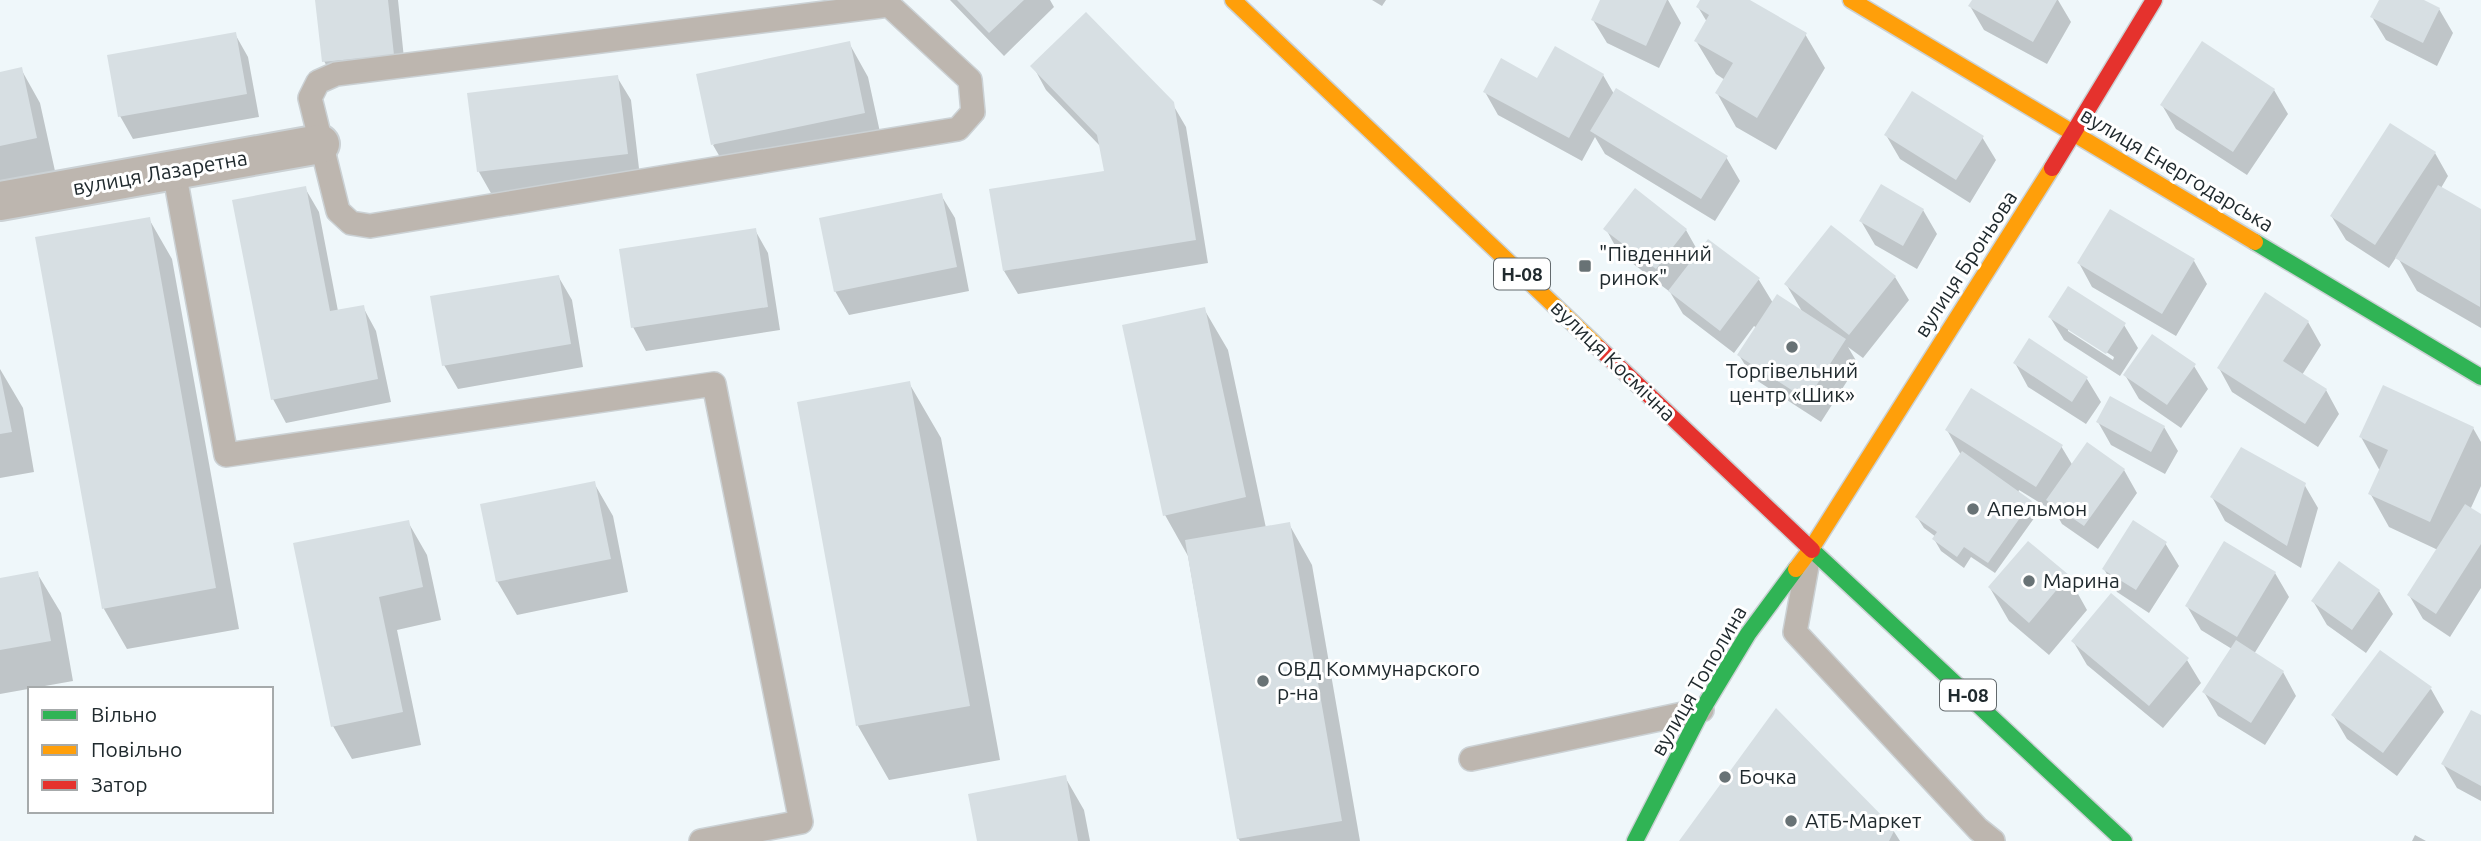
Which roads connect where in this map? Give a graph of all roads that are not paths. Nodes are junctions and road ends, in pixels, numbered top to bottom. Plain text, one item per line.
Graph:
1 (1233, 0) edge
2 (1851, 0) edge
3 (2154, 0) edge
4 (886, 3) edge
5 (2074, 134) junction
6 (320, 144) junction
7 (174, 172) junction
8 (0, 201) edge
9 (2481, 377) edge
10 (1811, 549) junction
11 (1702, 710) junction
12 (1471, 758) dead end
13 (1640, 839) edge
14 (701, 841) edge
15 (1993, 841) edge
16 (2124, 841) edge

1 - 10 street, вулиця Космічна / Н-08
2 - 5 street, вулиця Енергодарська
3 - 5 street, вулиця Броньова
4 - 6 lane
4 - 6 lane
5 - 9 street, вулиця Енергодарська
5 - 10 street, вулиця Броньова
6 - 7 street, вулиця Лазаретна
7 - 8 street, вулиця Лазаретна
7 - 14 lane
10 - 11 street, вулиця Тополина
10 - 15 lane
10 - 16 street, вулиця Космічна / Н-08
11 - 12 lane
11 - 13 street, вулиця Тополина

